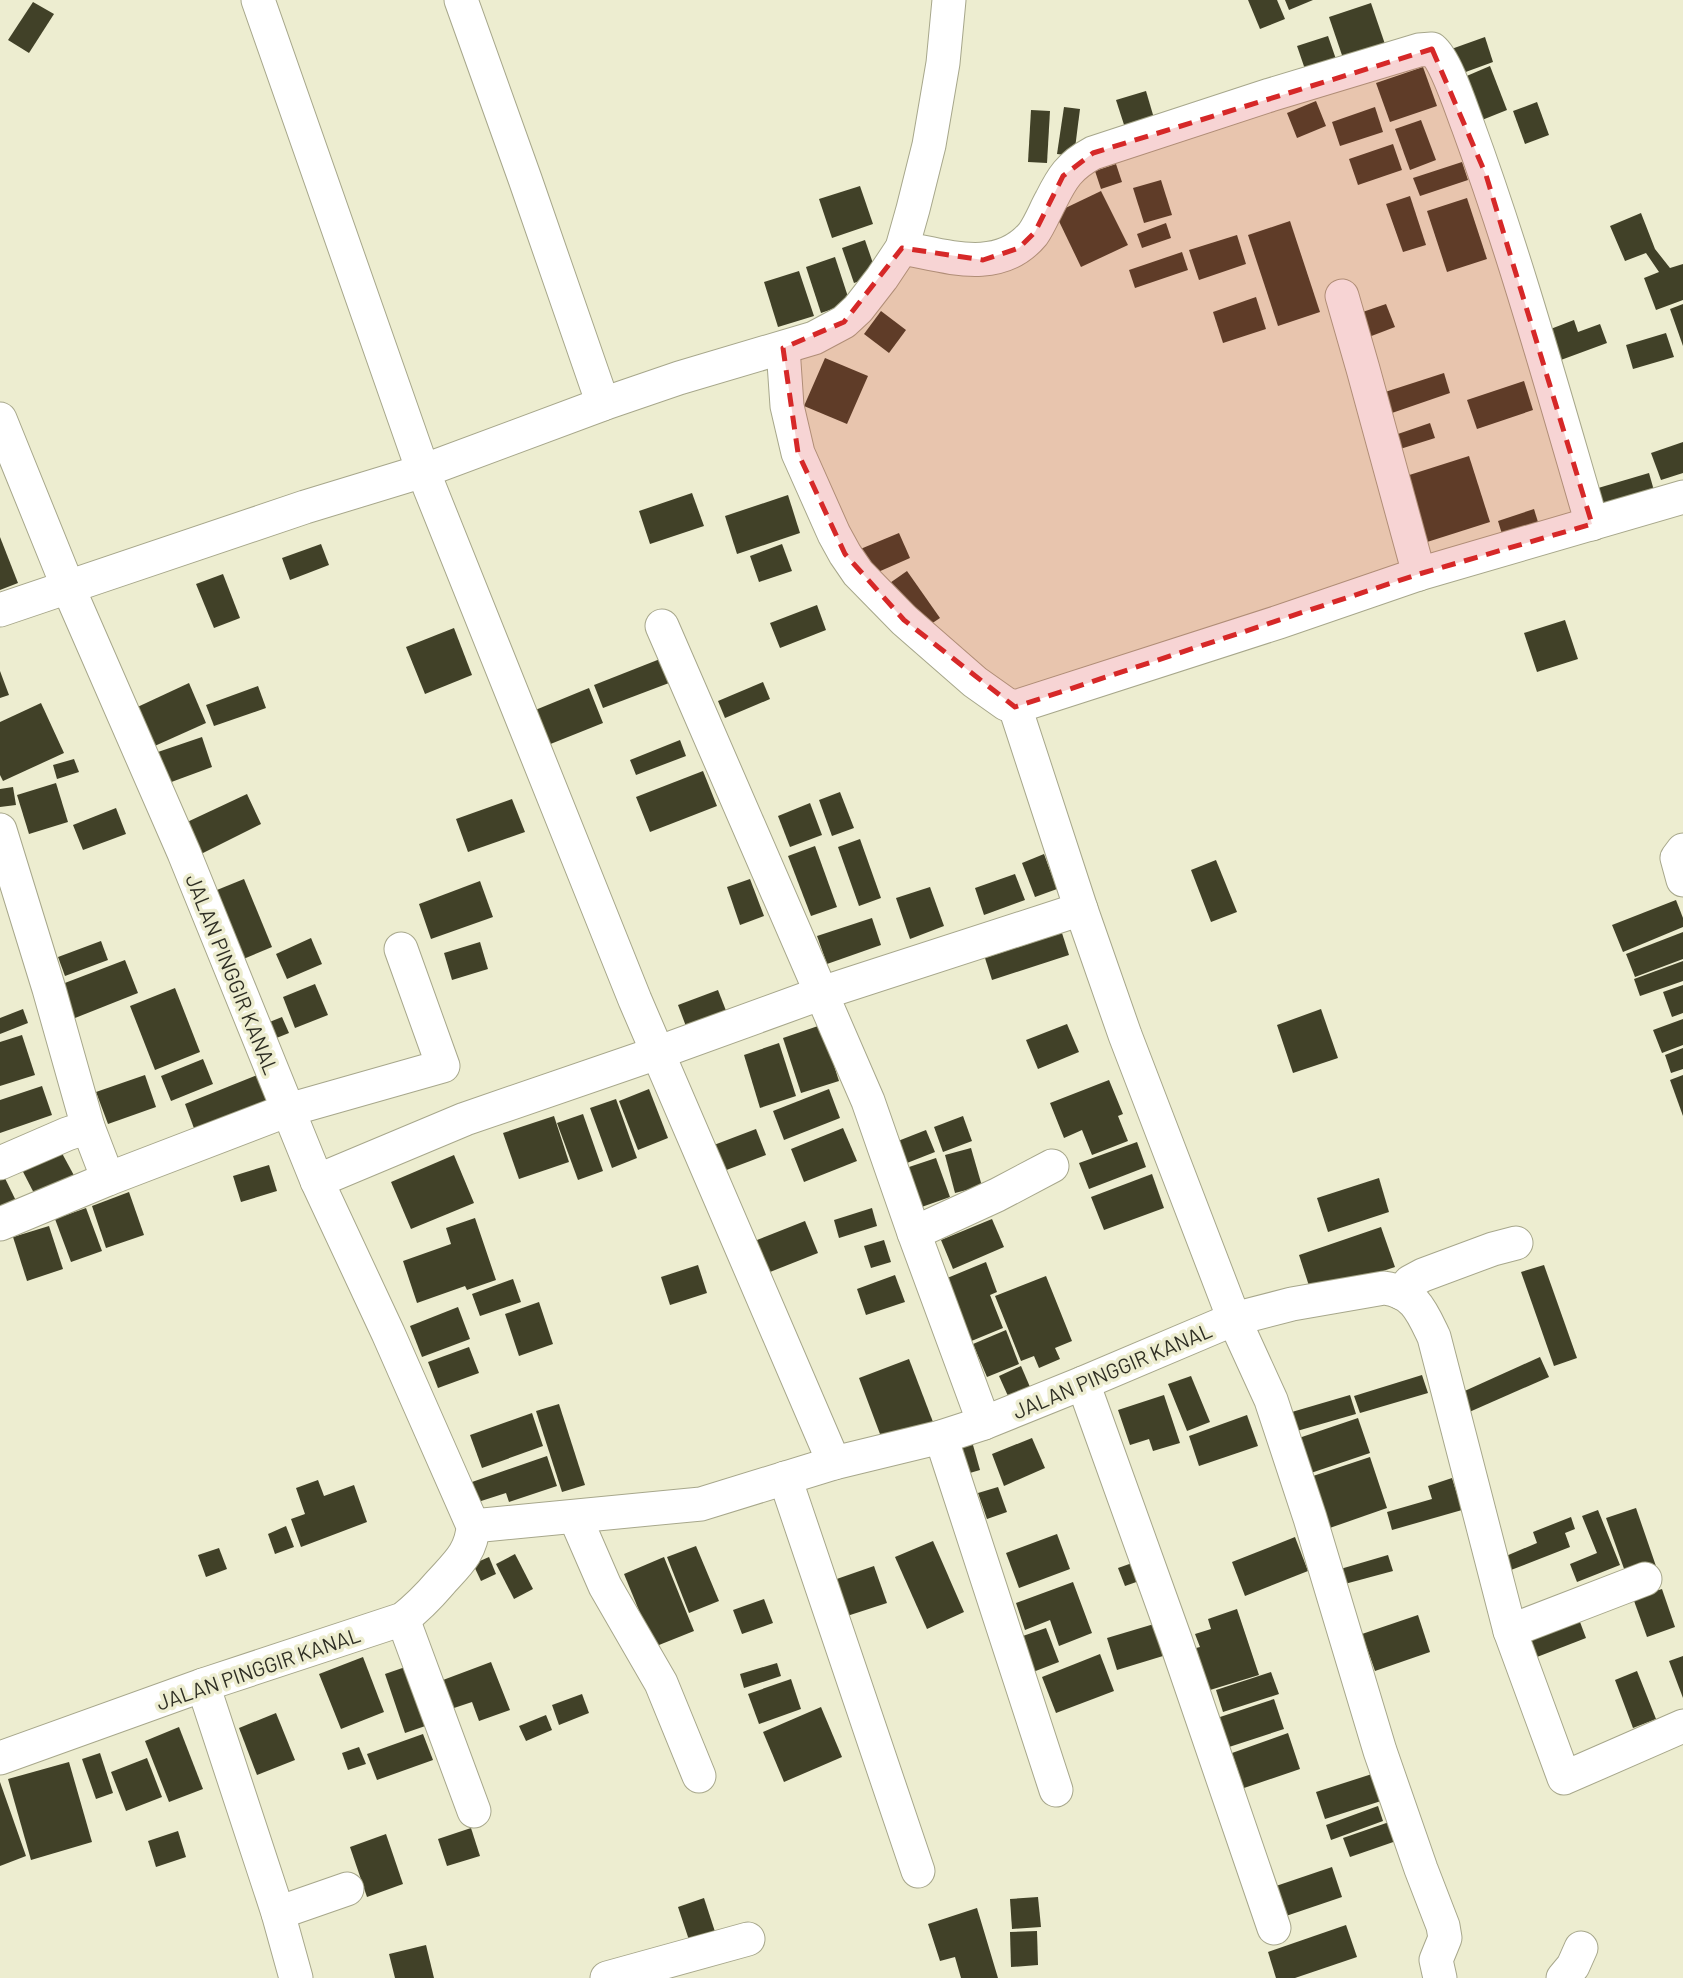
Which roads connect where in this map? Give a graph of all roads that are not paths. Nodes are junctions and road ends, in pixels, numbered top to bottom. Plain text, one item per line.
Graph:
1 (258, 0) edge
2 (461, 0) edge
3 (949, 0) edge
4 (902, 248) junction
5 (1342, 296) dead end
6 (783, 348) junction
7 (603, 404) junction
8 (0, 419) edge
9 (423, 471) junction
10 (1683, 497) edge
11 (1592, 524) junction
12 (1419, 573) junction
13 (68, 587) junction
14 (0, 610) edge
15 (662, 626) dead end
16 (1015, 707) junction
17 (0, 830) edge
18 (1683, 850) edge
19 (1683, 880) edge
20 (1081, 909) junction
21 (401, 949) dead end
22 (822, 993) junction
23 (657, 1053) junction
24 (288, 1110) junction
25 (88, 1127) junction
26 (0, 1163) edge
27 (1052, 1167) dead end
28 (108, 1179) junction
29 (317, 1181) junction
30 (0, 1224) edge
31 (914, 1233) junction
32 (1516, 1243) dead end
33 (1401, 1293) junction
34 (1234, 1319) junction
35 (1083, 1383) junction
36 (984, 1423) junction
37 (941, 1437) junction
38 (834, 1462) junction
39 (785, 1478) junction
40 (575, 1517) junction
41 (474, 1526) junction
42 (1645, 1579) dead end
43 (403, 1619) junction
44 (1510, 1631) junction
45 (202, 1685) junction
46 (1683, 1726) edge
47 (0, 1758) edge
48 (699, 1776) dead end
49 (1056, 1790) dead end
50 (474, 1811) dead end
51 (918, 1871) dead end
52 (347, 1889) dead end
53 (278, 1913) junction
54 (1274, 1928) dead end
55 (748, 1940) dead end
56 (1581, 1948) dead end
57 (296, 1978) edge
58 (607, 1978) edge
59 (1440, 1978) edge
60 (1563, 1978) edge

1 - 9 street
2 - 7 street
3 - 4 street
4 - 6 street
4 - 11 street
5 - 12 street
6 - 7 street
6 - 16 street
7 - 9 street
8 - 13 street, JALAN PINGGIR KANAL
9 - 13 street
9 - 23 street
10 - 11 street
11 - 12 street
12 - 16 street
13 - 14 street
13 - 24 street, JALAN PINGGIR KANAL
15 - 22 street
16 - 20 street
17 - 25 street
18 - 19 street
20 - 22 street
20 - 34 street
21 - 24 street
22 - 23 street
22 - 31 street
23 - 29 street
23 - 38 street
24 - 28 street
24 - 29 street, JALAN PINGGIR KANAL
25 - 26 street
25 - 28 street
27 - 31 street
28 - 30 street
29 - 41 street, JALAN PINGGIR KANAL
31 - 36 street
32 - 33 street
33 - 34 street
33 - 44 street
34 - 35 street, JALAN PINGGIR KANAL
34 - 59 street, JALAN PINGGIR KANAL
35 - 36 street, JALAN PINGGIR KANAL
35 - 54 street
36 - 37 street, JALAN PINGGIR KANAL
37 - 38 street, JALAN PINGGIR KANAL
37 - 49 street
38 - 39 street, JALAN PINGGIR KANAL
39 - 40 street, JALAN PINGGIR KANAL
39 - 51 street
40 - 41 street, JALAN PINGGIR KANAL
40 - 48 street
41 - 43 street, JALAN PINGGIR KANAL
42 - 44 street
43 - 45 street, JALAN PINGGIR KANAL
43 - 50 street
44 - 46 street
45 - 47 street, JALAN PINGGIR KANAL
45 - 53 street
52 - 53 street
53 - 57 street
55 - 58 street
56 - 60 street

